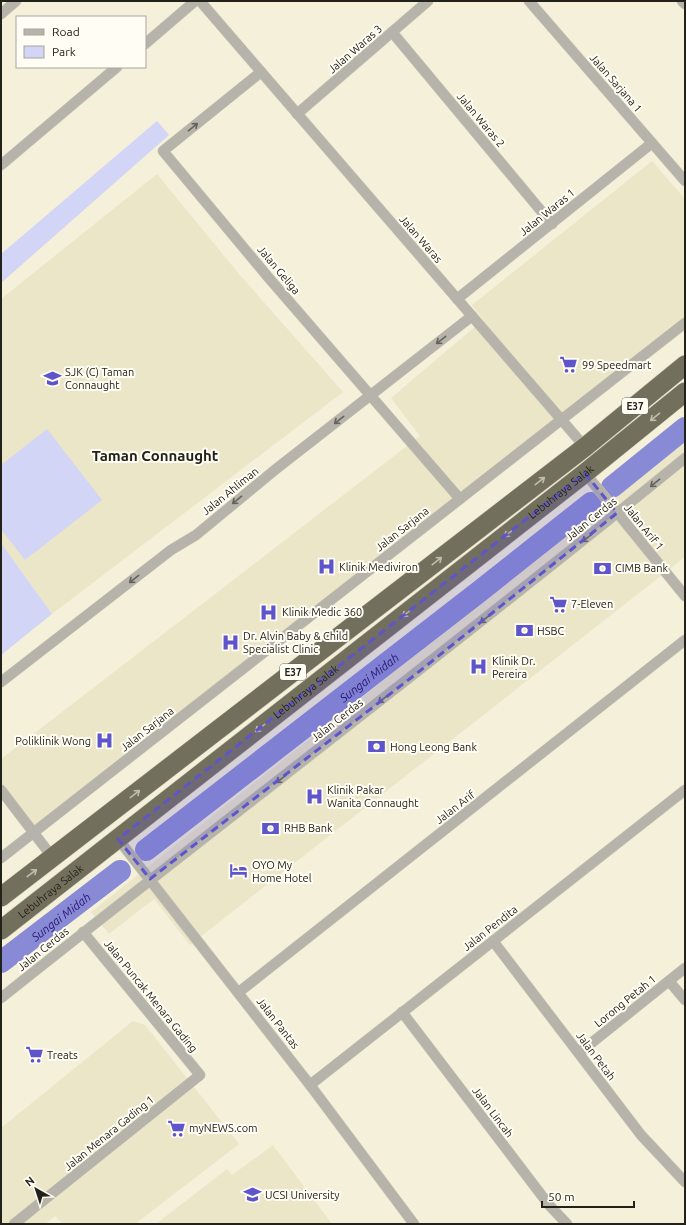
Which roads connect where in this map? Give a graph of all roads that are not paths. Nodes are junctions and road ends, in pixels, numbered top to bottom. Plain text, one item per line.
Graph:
1 (16, 1) edge
2 (196, 1) edge
3 (200, 1) edge
4 (428, 1) edge
5 (529, 1) edge
6 (682, 1) edge
7 (685, 4) edge
8 (1, 14) edge
9 (392, 32) junction
10 (146, 43) edge
11 (116, 68) edge
12 (261, 72) junction
13 (297, 114) junction
14 (652, 143) junction
15 (1, 165) edge
16 (685, 181) edge
17 (552, 224) junction
18 (457, 299) junction
19 (472, 316) junction
20 (685, 323) edge
21 (685, 365) edge
22 (685, 392) edge
23 (370, 395) junction
24 (562, 420) junction
25 (585, 446) junction
26 (685, 458) edge
27 (585, 474) junction
28 (460, 499) junction
29 (617, 513) junction
30 (685, 596) edge
31 (685, 640) edge
32 (1, 682) edge
33 (1, 790) edge
34 (685, 790) edge
35 (34, 832) junction
36 (118, 839) junction
37 (1, 858) edge
38 (53, 858) junction
39 (150, 879) junction
40 (1, 897) edge
41 (1, 930) edge
42 (83, 932) junction
43 (493, 941) junction
44 (685, 968) edge
45 (669, 981) junction
46 (239, 992) junction
47 (1, 998) edge
48 (685, 1000) edge
49 (402, 1012) junction
50 (579, 1053) junction
51 (200, 1075) joint
52 (310, 1085) junction
53 (685, 1182) edge
54 (14, 1224) edge
55 (414, 1224) edge
56 (567, 1224) edge

1 - 8 street
2 - 10 street
3 - 12 street, Jalan Waras
4 - 9 street, Jalan Waras 3
5 - 14 street, Jalan Sarjana 1
6 - 7 street
9 - 13 street, Jalan Waras 3
9 - 17 street, Jalan Waras 2
11 - 15 street
12 - 13 street, Jalan Waras
23 -> 12 street, Jalan Geliga
13 - 18 street, Jalan Waras
14 - 16 street, Jalan Sarjana 1
14 - 17 street, Jalan Waras 1
17 - 18 street, Jalan Waras 1
18 - 19 street, Jalan Waras
19 -> 23 street, Jalan Ahliman
19 - 24 street, Jalan Waras
20 - 24 street, Jalan Sarjana
21 - 25 highway, Lebuhraya Salak / E37
22 -> 27 highway, Lebuhraya Salak / E37
23 - 28 street, Jalan Geliga
23 -> 32 street, Jalan Ahliman
24 - 25 street, Jalan Waras
24 - 28 street, Jalan Sarjana
38 -> 25 highway, Lebuhraya Salak / E37
26 -> 29 street, Jalan Cerdas
27 - 29 street, Jalan Arif 1
27 -> 36 highway, Lebuhraya Salak / E37
28 - 35 street, Jalan Sarjana
29 - 30 street, Jalan Arif 1
29 -> 39 street, Jalan Cerdas
31 - 46 street, Jalan Arif
33 - 35 street
34 - 43 street, Jalan Pendita
35 - 37 street, Jalan Sarjana
35 - 38 street
36 - 39 street, Jalan Pantas
36 - 41 highway, Lebuhraya Salak / E37
40 -> 38 highway, Lebuhraya Salak / E37
39 - 42 street, Jalan Cerdas
39 - 46 street, Jalan Pantas
42 - 47 street, Jalan Cerdas
42 - 51 street, Jalan Puncak Menara Gading
43 - 49 street, Jalan Pendita
43 - 50 street, Jalan Petah
44 - 45 street, Lorong Petah 1
45 - 48 street
45 - 50 street, Lorong Petah 1
46 - 52 street, Jalan Pantas
49 - 52 street, Jalan Pendita
49 - 56 street, Jalan Lincah
50 - 53 street, Jalan Petah
51 - 54 street, Jalan Menara Gading 1
52 - 55 street, Jalan Pantas

